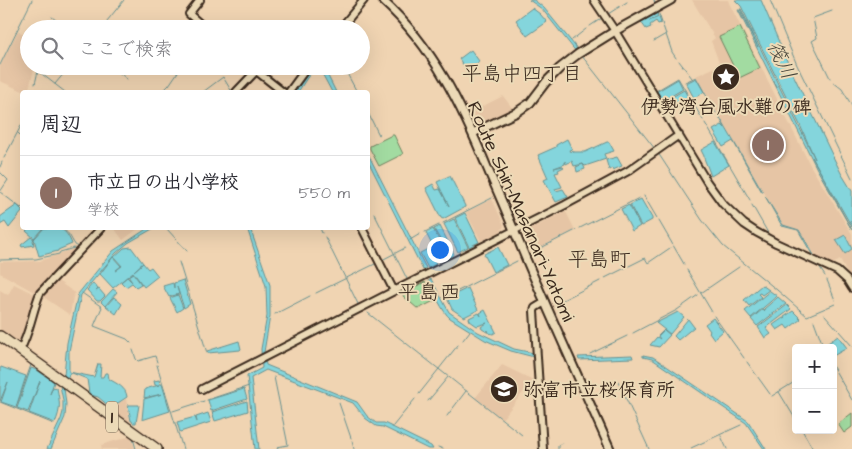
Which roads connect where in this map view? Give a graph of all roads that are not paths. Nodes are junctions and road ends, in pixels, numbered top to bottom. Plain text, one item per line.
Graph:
1 (200, 0) edge
2 (364, 0) edge
3 (382, 0) edge
4 (594, 0) edge
5 (671, 0) edge
6 (196, 20) edge
7 (347, 20) edge
8 (615, 31) junction
9 (249, 75) edge
10 (261, 75) edge
11 (301, 75) edge
12 (237, 90) edge
13 (280, 90) edge
14 (290, 90) edge
15 (473, 133) junction
16 (678, 135) junction
17 (99, 230) edge
18 (363, 230) edge
19 (515, 231) junction
20 (852, 288) edge
21 (394, 291) junction
22 (545, 302) junction
23 (0, 336) edge
24 (20, 350) junction
25 (202, 389) dead end
26 (157, 449) edge
27 (543, 449) edge
28 (610, 449) edge

1 - 6 street
2 - 7 street
3 - 15 main road, Route Shin-Masanari-Yatomi
4 - 8 street
5 - 8 main road
8 - 15 main road
8 - 16 street
9 - 12 street
10 - 13 street
11 - 14 street
15 - 19 main road, Route Shin-Masanari-Yatomi
16 - 19 street
16 - 20 street
17 - 24 street
18 - 21 street
19 - 21 street
19 - 22 main road, Route Shin-Masanari-Yatomi
21 - 25 street
22 - 27 street
22 - 28 main road, Route Shin-Masanari-Yatomi
23 - 24 highway, 1
24 - 26 highway, 1

